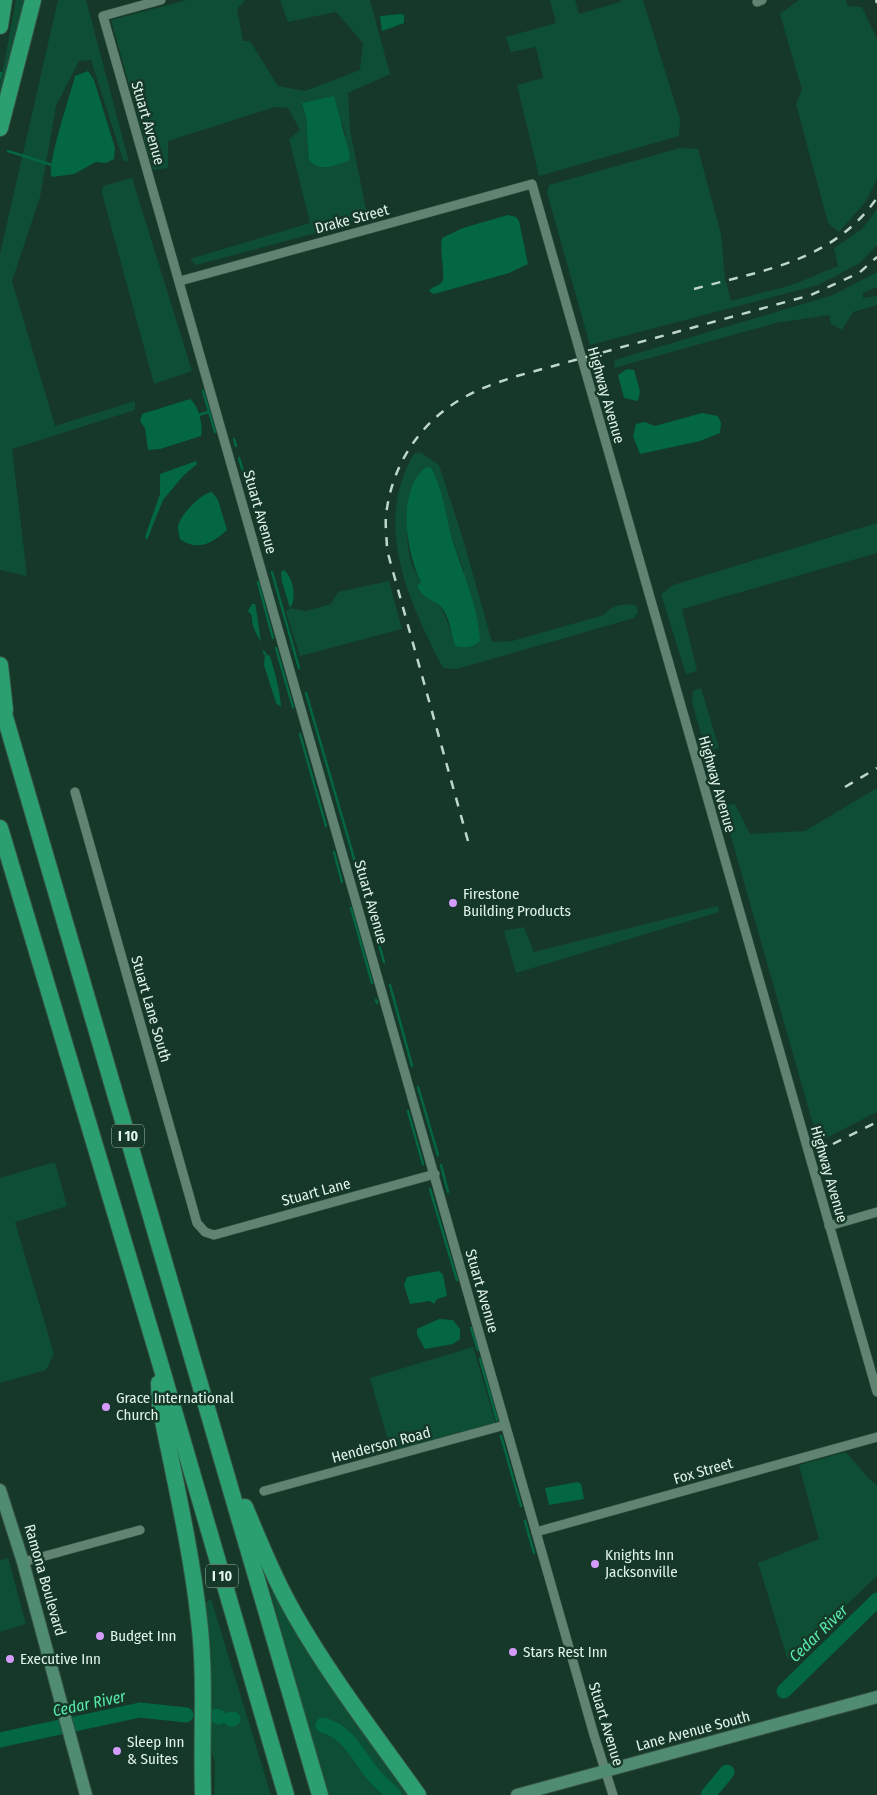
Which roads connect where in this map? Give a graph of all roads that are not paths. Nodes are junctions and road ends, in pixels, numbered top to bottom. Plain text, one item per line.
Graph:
1 (4, 0) edge
2 (33, 0) edge
3 (161, 0) edge
4 (0, 26) edge
5 (0, 128) edge
6 (532, 184) joint
7 (180, 281) junction
8 (0, 666) edge
9 (0, 700) edge
10 (5, 717) junction
11 (75, 792) dead end
12 (0, 828) edge
13 (435, 1174) junction
14 (877, 1212) edge
15 (829, 1226) junction
16 (205, 1232) joint
17 (158, 1356) junction
18 (875, 1375) edge
19 (877, 1392) edge
20 (506, 1425) junction
21 (212, 1426) junction
22 (877, 1437) edge
23 (0, 1490) edge
24 (264, 1491) dead end
25 (140, 1530) dead end
26 (536, 1532) junction
27 (24, 1562) junction
28 (877, 1697) edge
29 (606, 1772) junction
30 (86, 1795) edge
31 (203, 1795) edge
32 (286, 1795) edge
33 (320, 1795) edge
34 (418, 1795) edge
35 (517, 1795) edge
36 (613, 1795) edge

1 - 4 highway
2 - 5 highway
3 - 7 street, Stuart Avenue
6 - 7 street, Drake Street
6 - 15 street, Highway Avenue
7 - 13 street, Stuart Avenue
8 - 10 highway
9 - 10 highway, I 10
10 - 21 highway, I 10
11 - 16 street, Stuart Lane South
12 - 17 highway, I 10
13 - 16 street, Stuart Lane
13 - 20 street, Stuart Avenue
14 - 15 street
15 - 18 street, Highway Avenue
17 - 31 highway
17 - 32 highway, I 10
18 - 19 street, Highway Avenue
20 - 24 street, Henderson Road
20 - 26 street, Stuart Avenue
21 - 33 highway, I 10
21 - 34 highway
22 - 26 street, Fox Street
23 - 27 main road, Ramona Boulevard
25 - 27 street
26 - 29 street, Stuart Avenue
27 - 30 main road, Ramona Boulevard
28 - 29 main road, Lane Avenue South
29 - 35 main road, Lane Avenue South
29 - 36 street, Stuart Avenue

